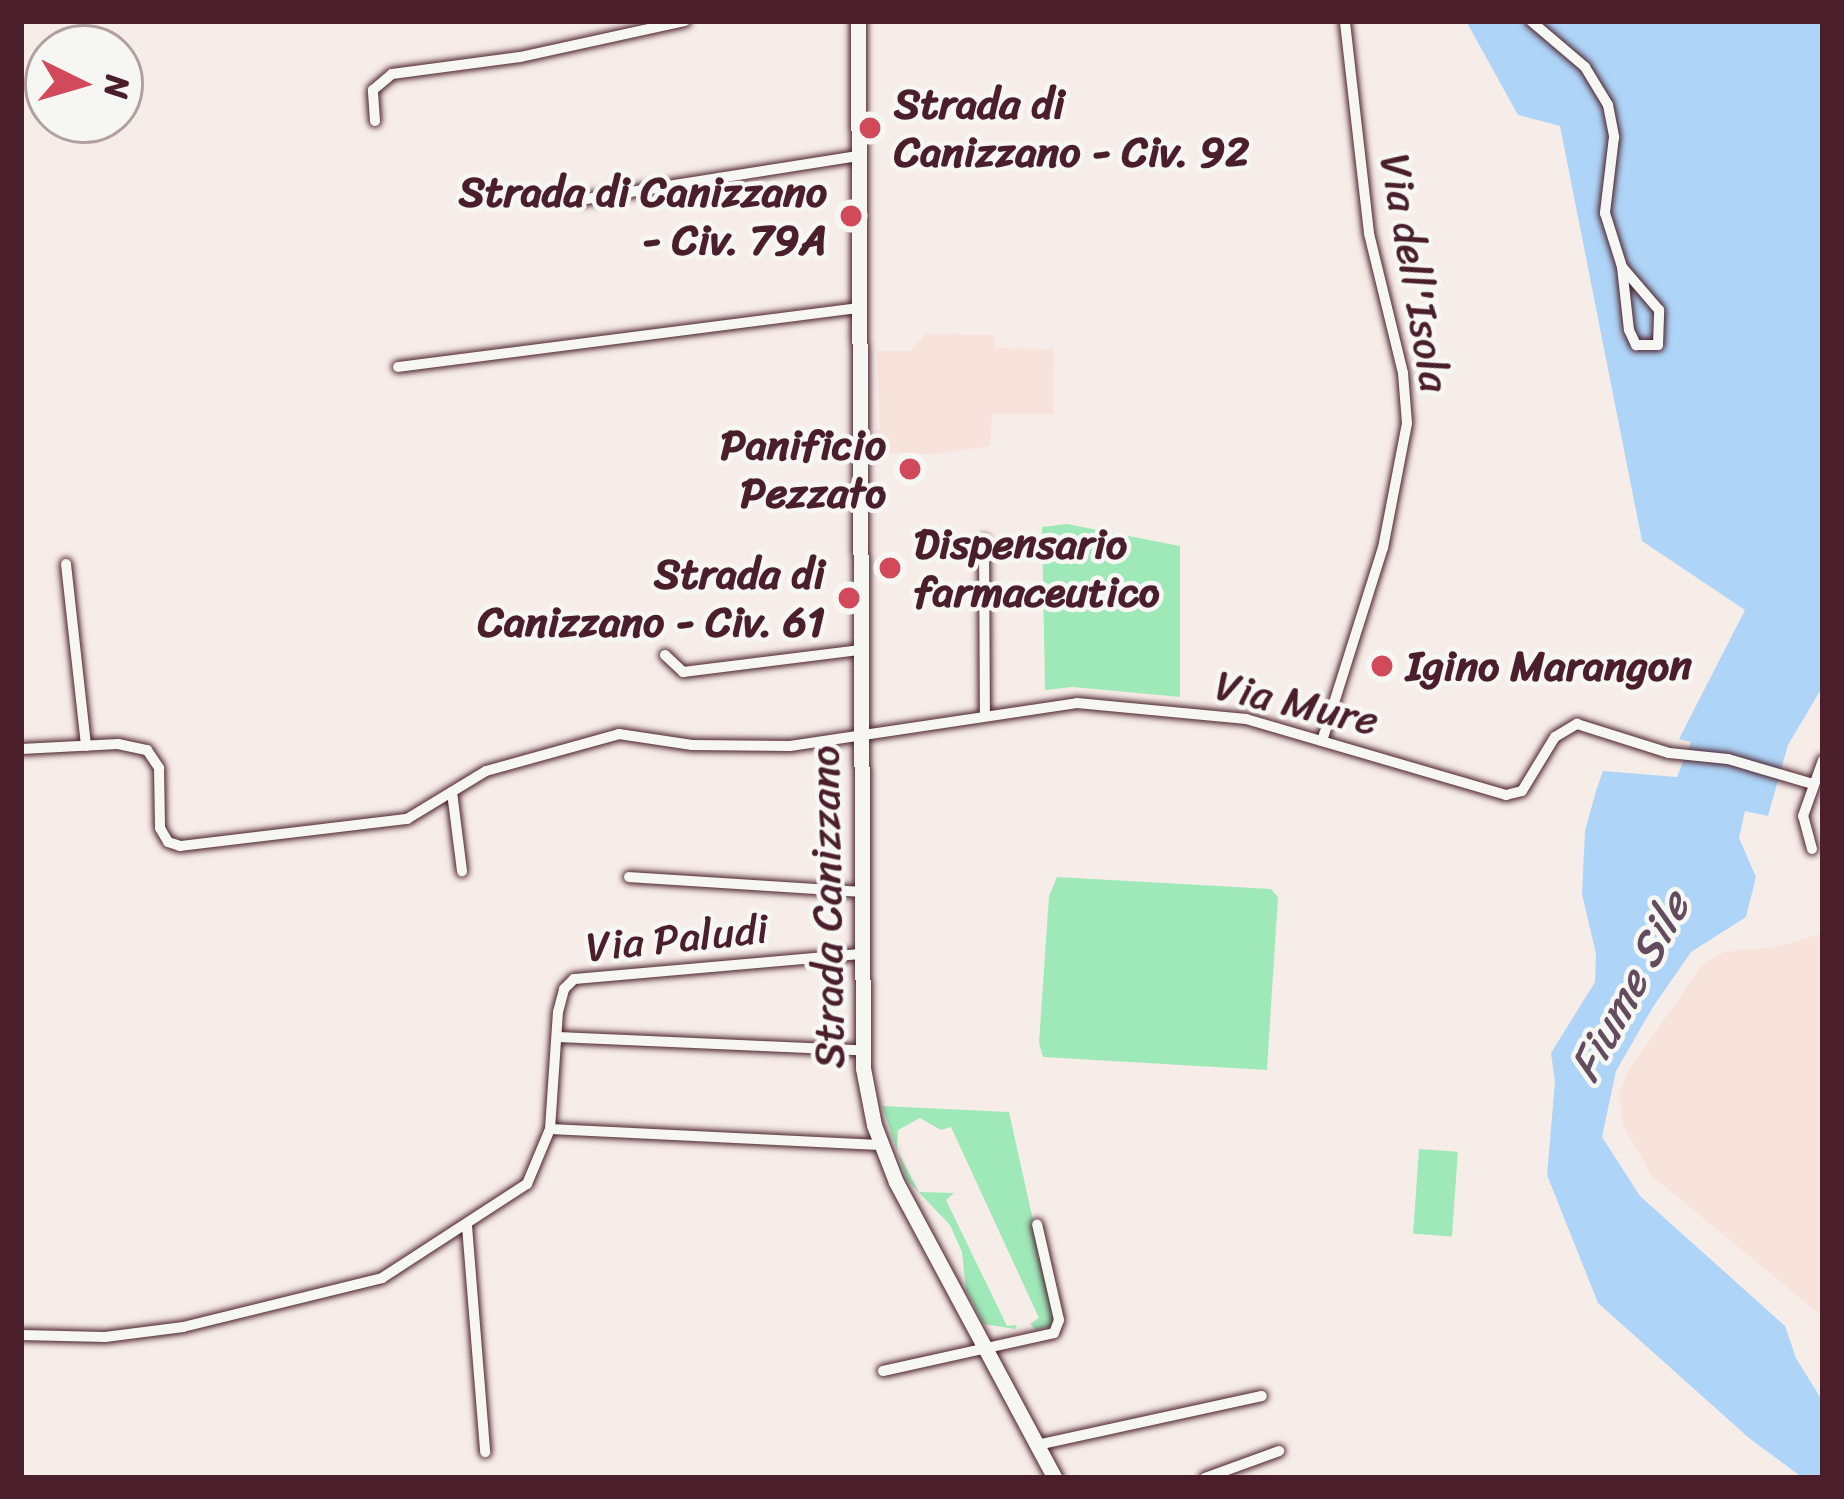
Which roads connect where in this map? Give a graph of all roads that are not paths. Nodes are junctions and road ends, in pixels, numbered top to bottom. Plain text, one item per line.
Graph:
1 (686, 21) edge
2 (858, 21) edge
3 (1345, 21) edge
4 (1531, 21) edge
5 (375, 122) dead end
6 (858, 156) junction
7 (580, 200) dead end
8 (1622, 267) junction
9 (858, 308) junction
10 (398, 367) dead end
11 (985, 541) dead end
12 (66, 564) dead end
13 (860, 650) junction
14 (665, 655) dead end
15 (985, 712) junction
16 (859, 740) junction
17 (1322, 741) junction
18 (86, 746) junction
19 (21, 749) edge
20 (1823, 760) edge
21 (1813, 784) junction
22 (452, 792) junction
23 (1812, 849) dead end
24 (462, 871) dead end
25 (629, 877) dead end
26 (858, 892) junction
27 (858, 954) junction
28 (556, 1037) junction
29 (860, 1050) junction
30 (550, 1129) junction
31 (880, 1145) junction
32 (1037, 1224) dead end
33 (467, 1226) junction
34 (21, 1335) edge
35 (987, 1352) junction
36 (883, 1371) dead end
37 (1262, 1396) dead end
38 (1037, 1445) junction
39 (1279, 1451) dead end
40 (485, 1452) dead end
41 (1055, 1478) edge
42 (1205, 1478) edge

1 - 5 street
2 - 6 street, Strada Canizzano
3 - 17 street, Via dell'Isola
4 - 8 street
6 - 7 street
6 - 9 street, Strada Canizzano
8 - 8 street
9 - 10 street
9 - 13 street, Strada Canizzano
11 - 15 street
12 - 18 street
13 - 14 street
13 - 16 street, Strada Canizzano
15 - 16 street, Via Mure
15 - 17 street, Via Mure
16 - 22 street, Via Mure
16 - 26 street, Strada Canizzano
17 - 21 street, Via Mure
18 - 19 street
18 - 22 street, Via Mure
20 - 21 street
21 - 23 street
22 - 24 street
25 - 26 street
26 - 27 street, Strada Canizzano
27 - 28 street, Via Paludi
27 - 29 street, Strada Canizzano
28 - 29 street
28 - 30 street, Via Paludi
29 - 31 street, Strada Canizzano
30 - 31 street
30 - 33 street, Via Paludi
31 - 35 street, Strada Canizzano
32 - 35 street
33 - 34 street, Via Paludi
33 - 40 street
35 - 36 street
35 - 38 street, Strada Canizzano
37 - 38 street
38 - 41 street, Strada Canizzano
39 - 42 street

